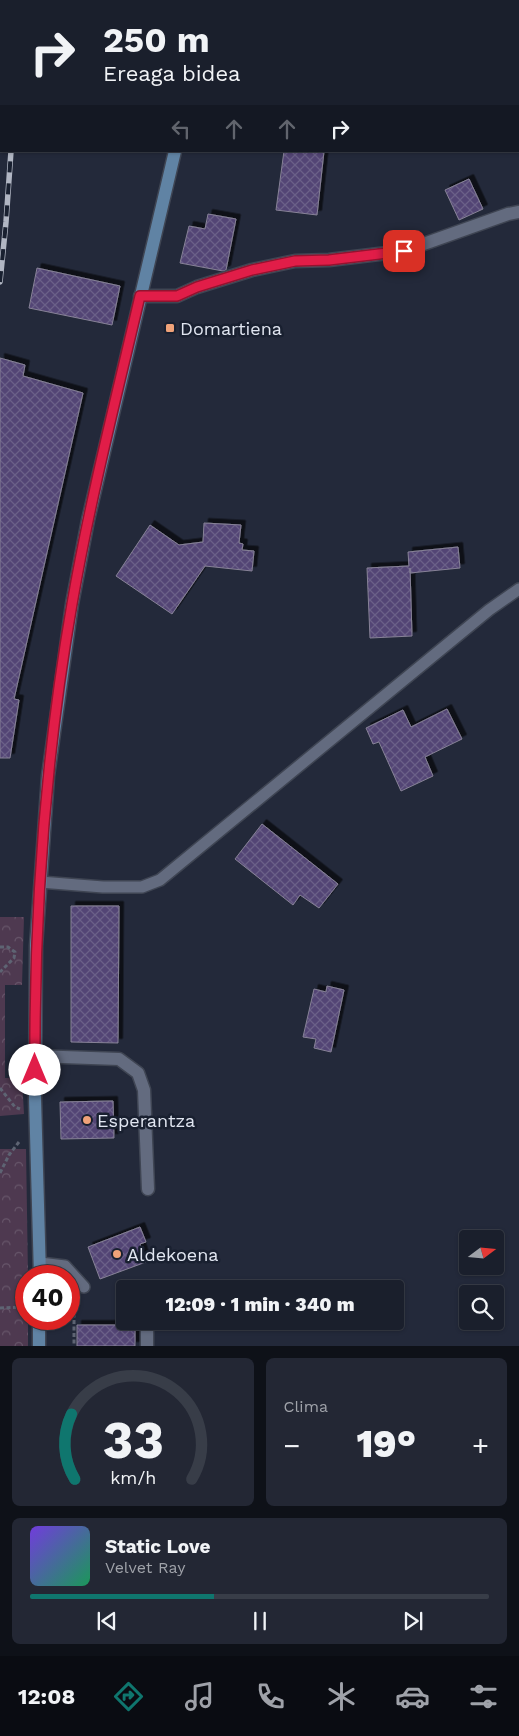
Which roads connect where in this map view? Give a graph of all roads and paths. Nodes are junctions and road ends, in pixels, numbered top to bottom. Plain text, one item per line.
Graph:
1 (175, 152) edge
2 (519, 212) edge
3 (140, 296) junction
4 (519, 589) edge
5 (40, 882) junction
6 (0, 946) edge
7 (0, 972) edge
8 (35, 1056) junction
9 (0, 1088) edge
10 (24, 1111) dead end
11 (24, 1136) dead end
12 (0, 1173) edge
13 (148, 1189) dead end
14 (40, 1263) joint
15 (84, 1287) dead end
16 (15, 1307) edge
17 (0, 1308) edge
18 (39, 1330) edge
19 (74, 1330) edge
20 (147, 1330) dead end
21 (39, 1346) edge
22 (74, 1346) edge
23 (147, 1346) edge

1 - 3 street
2 - 3 street
3 - 5 street
4 - 5 lane
5 - 8 street
6 - 7 path
8 - 13 street
8 - 14 street
9 - 10 path
11 - 12 path
14 - 15 lane
16 - 17 path
18 - 21 street
19 - 22 path
20 - 23 street

